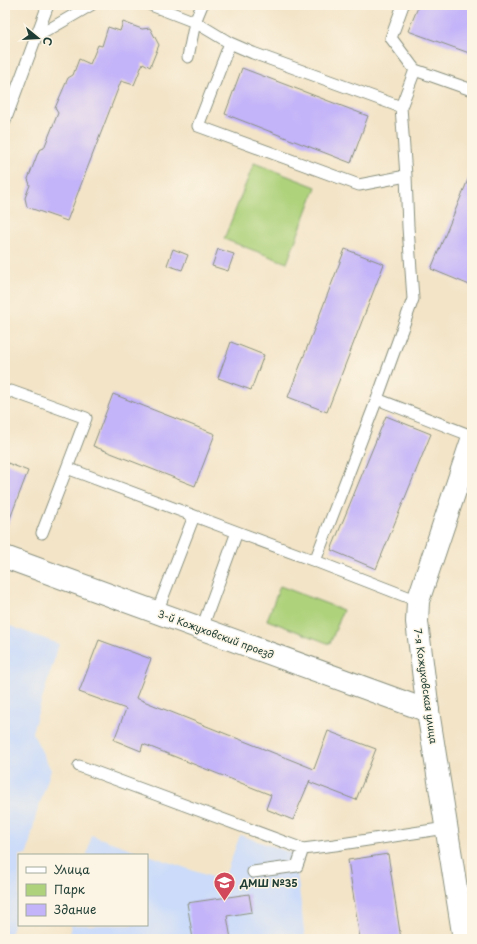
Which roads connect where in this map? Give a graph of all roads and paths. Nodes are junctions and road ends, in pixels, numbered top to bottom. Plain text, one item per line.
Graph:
1 (48, 5) edge
2 (91, 5) edge
3 (151, 5) edge
4 (202, 5) edge
5 (403, 5) edge
6 (195, 22) junction
7 (36, 37) junction
8 (230, 43) junction
9 (188, 57) dead end
10 (415, 70) junction
11 (472, 90) edge
12 (401, 107) junction
13 (5, 122) edge
14 (406, 176) junction
15 (5, 394) edge
16 (376, 399) junction
17 (472, 436) edge
18 (472, 440) edge
19 (67, 468) junction
20 (194, 516) junction
21 (238, 532) junction
22 (42, 533) dead end
23 (5, 557) edge
24 (315, 561) junction
25 (418, 601) junction
26 (157, 612) junction
27 (202, 628) junction
28 (428, 711) junction
29 (79, 766) dead end
30 (446, 828) junction
31 (303, 849) junction
32 (253, 872) dead end
33 (464, 939) edge

1 - 7 lane
2 - 7 lane
3 - 6 lane
4 - 6 lane
5 - 10 lane
6 - 8 lane
6 - 9 lane
7 - 13 lane
8 - 12 lane
8 - 14 lane
10 - 11 lane
10 - 12 lane
12 - 14 lane
14 - 16 lane
15 - 19 lane
16 - 17 lane
16 - 24 lane
18 - 25 street, 7-я Кожуховская улица
19 - 20 lane
19 - 22 lane
20 - 21 lane
20 - 26 lane
21 - 24 lane
21 - 27 lane
23 - 26 street, 3-й Кожуховский проезд
24 - 25 lane
25 - 28 street, 7-я Кожуховская улица
26 - 27 street, 3-й Кожуховский проезд
27 - 28 street, 3-й Кожуховский проезд
28 - 30 street, 7-я Кожуховская улица
29 - 31 lane
30 - 31 lane
30 - 33 street, 7-я Кожуховская улица
31 - 32 lane

